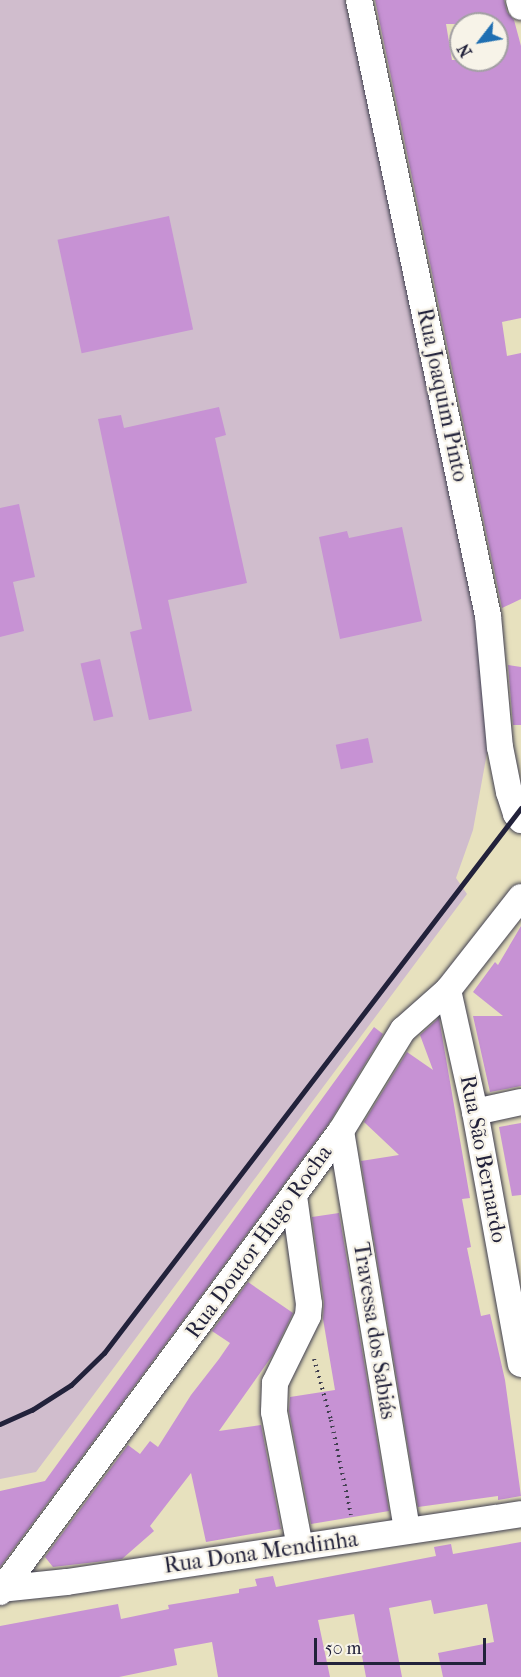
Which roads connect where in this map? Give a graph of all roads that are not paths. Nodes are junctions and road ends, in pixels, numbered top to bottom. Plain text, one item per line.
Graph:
1 (359, 0) edge
2 (519, 0) edge
3 (521, 7) edge
4 (516, 805) edge
5 (521, 897) edge
6 (448, 990) junction
7 (521, 1102) edge
8 (475, 1112) junction
9 (341, 1131) junction
10 (294, 1196) junction
11 (521, 1364) edge
12 (521, 1514) edge
13 (407, 1531) junction
14 (300, 1547) junction
15 (1, 1590) edge

1 - 4 street, Rua Joaquim Pinto
2 - 3 street
5 - 6 street, Rua Doutor Hugo Rocha
6 - 8 street, Rua São Bernardo
6 - 9 street, Rua Doutor Hugo Rocha
7 - 8 street
8 - 11 street, Rua São Bernardo
9 - 10 street, Rua Doutor Hugo Rocha
9 - 13 street, Travessa dos Sabiás
10 - 14 street
10 - 15 street, Rua Doutor Hugo Rocha
12 - 13 street, Rua Dona Mendinha
13 - 14 street, Rua Dona Mendinha
14 - 15 street, Rua Dona Mendinha

